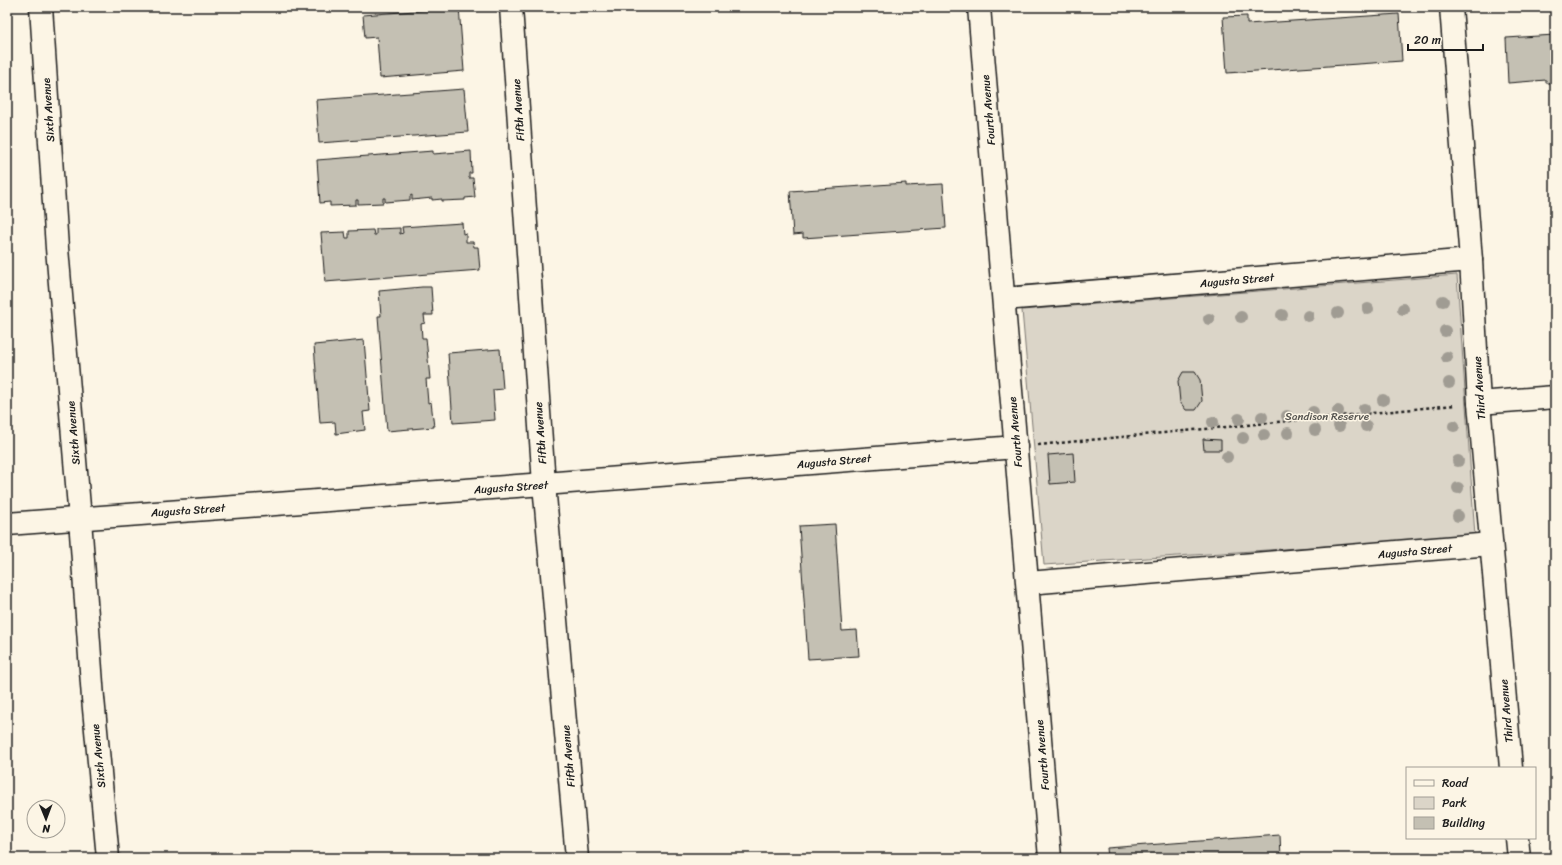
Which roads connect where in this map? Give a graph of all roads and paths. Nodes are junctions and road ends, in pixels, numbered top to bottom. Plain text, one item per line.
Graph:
1 (41, 7) edge
2 (511, 7) edge
3 (979, 7) edge
4 (1451, 7) edge
5 (1471, 260) junction
6 (1004, 300) junction
7 (1555, 397) edge
8 (1480, 403) junction
9 (1016, 447) junction
10 (544, 484) junction
11 (80, 519) junction
12 (7, 524) edge
13 (1492, 544) junction
14 (1028, 583) junction
15 (1511, 767) edge
16 (1517, 839) edge
17 (108, 858) edge
18 (577, 858) edge
19 (1050, 858) edge
20 (1519, 858) edge

1 - 11 street, Sixth Avenue
2 - 10 street, Fifth Avenue
3 - 6 street, Fourth Avenue
4 - 5 street, Third Avenue
5 - 6 street, Augusta Street
5 - 8 street, Third Avenue
6 - 9 street, Fourth Avenue
7 - 8 street
8 - 9 path
8 - 13 street, Third Avenue
9 - 10 street, Augusta Street
9 - 14 street, Fourth Avenue
10 - 11 street, Augusta Street
10 - 18 street, Fifth Avenue
11 - 12 street, Augusta Street
11 - 17 street, Sixth Avenue
13 - 14 street, Augusta Street
13 - 15 street, Third Avenue
14 - 19 street, Fourth Avenue
16 - 20 street

